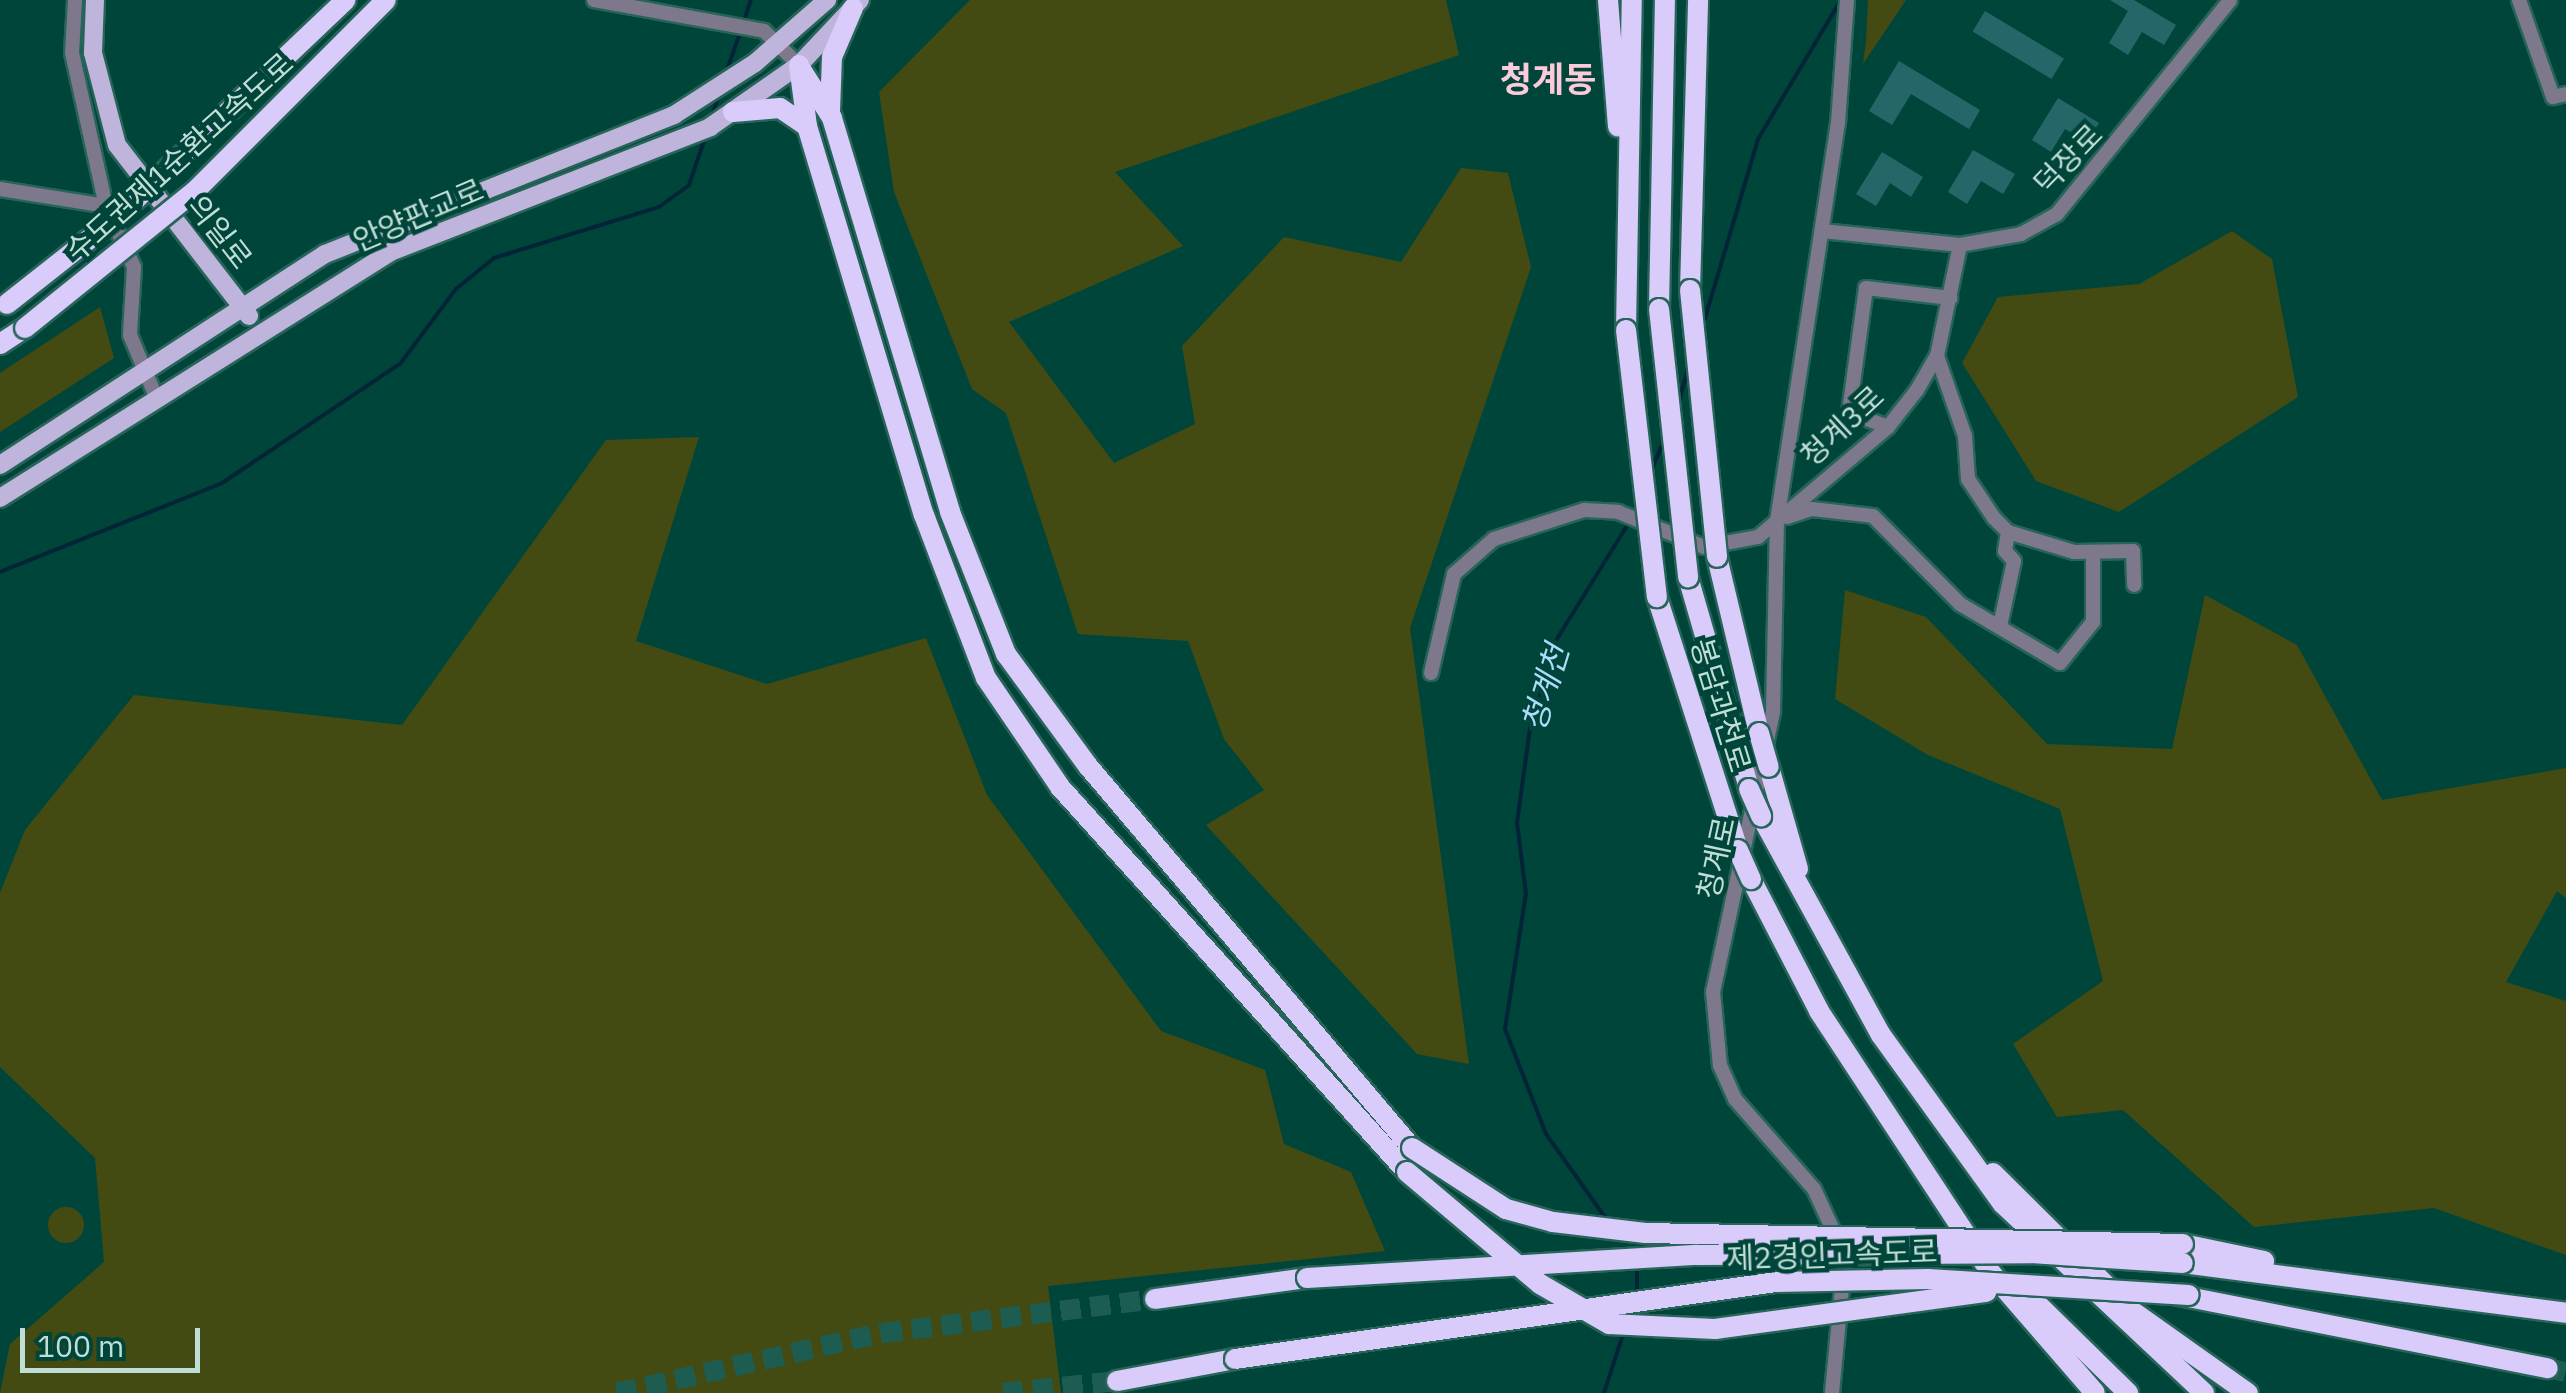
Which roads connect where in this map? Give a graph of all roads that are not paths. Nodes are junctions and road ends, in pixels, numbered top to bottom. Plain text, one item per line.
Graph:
1 (75, 0) edge
2 (95, 0) edge
3 (346, 0) edge
4 (386, 0) edge
5 (594, 0) edge
6 (827, 0) edge
7 (1608, 0) edge
8 (1632, 0) edge
9 (1665, 0) edge
10 (1698, 0) edge
11 (1847, 0) edge
12 (2230, 0) edge
13 (2518, 0) edge
14 (856, 4) edge
15 (780, 44) junction
16 (799, 64) junction
17 (2566, 94) edge
18 (728, 116) junction
19 (832, 118) junction
20 (807, 126) junction
21 (1626, 185) junction
22 (0, 190) edge
23 (106, 206) junction
24 (1822, 231) junction
25 (1960, 246) junction
26 (1950, 298) junction
27 (4, 306) edge
28 (244, 308) junction
29 (258, 329) junction
30 (0, 344) edge
31 (1937, 356) junction
32 (142, 372) junction
33 (156, 397) junction
34 (1888, 427) junction
35 (0, 464) edge
36 (0, 498) edge
37 (1777, 521) junction
38 (2008, 532) junction
39 (1711, 552) junction
40 (2093, 554) junction
41 (2134, 585) dead end
42 (2000, 626) junction
43 (1431, 674) dead end
44 (1810, 910) junction
45 (1971, 1153) junction
46 (1936, 1187) junction
47 (2183, 1254) junction
48 (2189, 1295) junction
49 (1155, 1299) tunnel mouth
50 (2566, 1313) edge
51 (2548, 1368) tunnel mouth
52 (1117, 1380) tunnel mouth
53 (1832, 1393) edge
54 (2095, 1393) edge
55 (2128, 1393) edge
56 (2204, 1393) edge
57 (2248, 1393) edge

1 - 23 street
2 - 28 main road, 의일로
3 - 27 highway, 수도권제1순환고속도로, bridge
4 - 30 highway, 수도권제1순환고속도로, bridge
5 - 15 street
6 - 15 main road, 안양판교로
7 - 21 highway, 봉담과천로
8 - 21 highway, 봉담과천로
9 - 44 highway, 봉담과천로, bridge
10 - 39 highway, 봉담과천로, bridge
11 - 24 street, 청계로
12 - 25 street, 덕장로
13 - 17 street
14 - 16 main road, 안양판교로
14 - 19 highway
15 - 16 street
15 - 28 main road, 안양판교로
16 - 18 main road, 안양판교로
16 - 19 highway
16 - 20 highway
18 - 20 highway
18 - 29 main road, 안양판교로
19 - 47 highway, bridge
20 - 48 highway, bridge
21 - 46 highway, 봉담과천로, bridge
22 - 23 street
23 - 32 street
24 - 25 street, 덕장로
24 - 37 street, 청계로
25 - 26 street, 청계3로
26 - 31 street, 청계3로
26 - 34 street
28 - 29 main road, 의일로
28 - 32 main road, 안양판교로
29 - 33 main road, 안양판교로
31 - 34 street, 청계3로
31 - 38 street
32 - 33 street
32 - 35 main road, 안양판교로
33 - 36 main road, 안양판교로
34 - 37 street, 청계3로
37 - 39 street
37 - 42 street
37 - 53 street, 청계로
38 - 40 street
38 - 42 street
39 - 43 street, bridge
39 - 44 highway, 봉담과천로, bridge
40 - 41 street
40 - 42 street
44 - 45 highway, 봉담과천로
45 - 56 highway, 봉담과천로
45 - 57 highway, 봉담과천로
46 - 54 highway, 봉담과천로
46 - 55 highway, 봉담과천로
47 - 49 highway, 제2경인고속도로, bridge
47 - 50 highway, 제2경인고속도로
48 - 51 highway, 제2경인고속도로
48 - 52 highway, 제2경인고속도로, bridge

